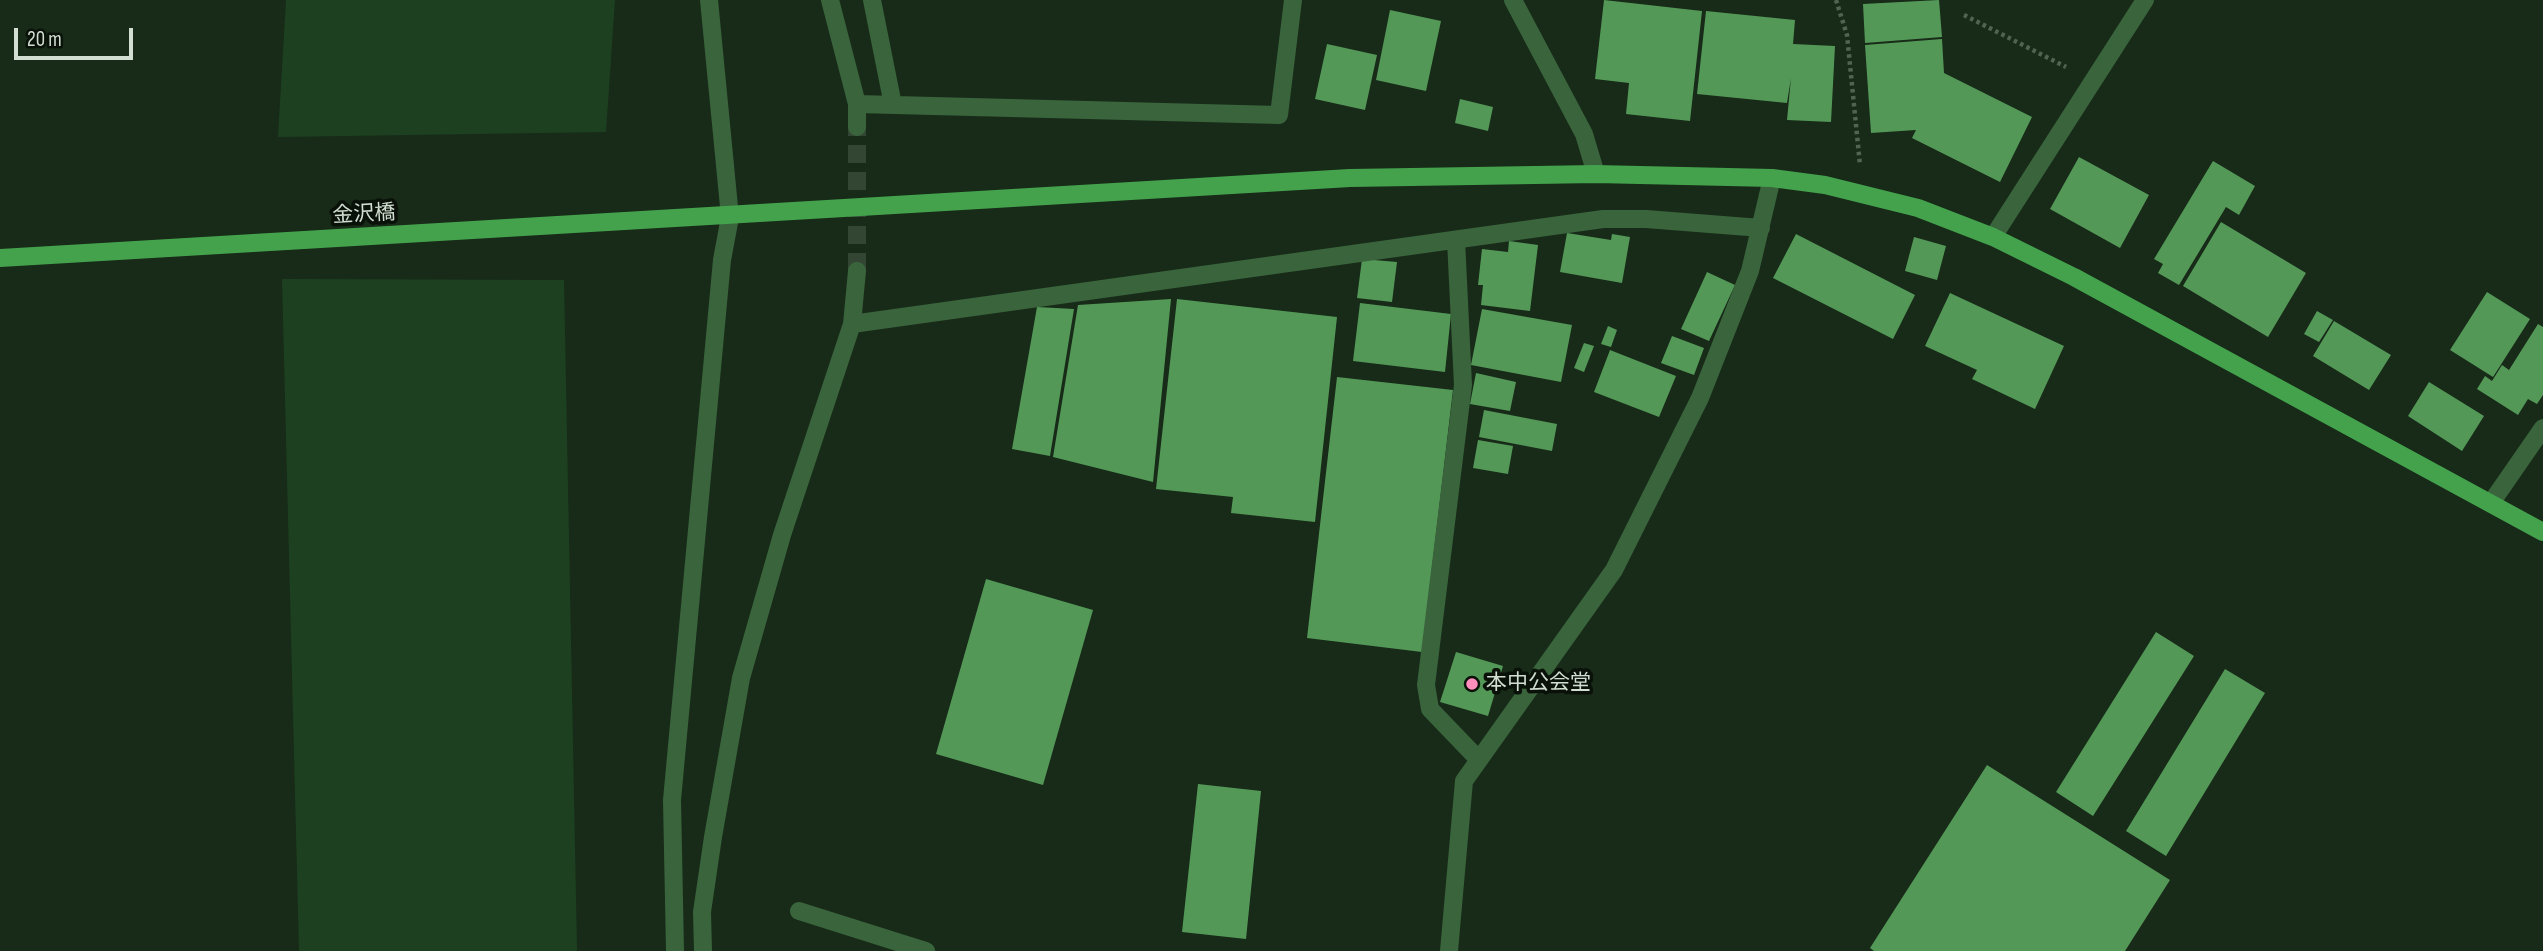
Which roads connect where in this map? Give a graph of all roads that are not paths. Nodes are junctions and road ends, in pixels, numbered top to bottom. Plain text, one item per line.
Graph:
1 (709, 0) edge
2 (830, 0) edge
3 (872, 0) edge
4 (1293, 0) edge
5 (1513, 0) edge
6 (2145, 0) edge
7 (857, 104) junction
8 (892, 105) junction
9 (857, 127) tunnel mouth
10 (1596, 174) junction
11 (1772, 178) junction
12 (730, 216) junction
13 (1761, 228) junction
14 (1993, 237) junction
15 (1456, 240) junction
16 (0, 258) edge
17 (857, 271) tunnel mouth
18 (852, 324) junction
19 (2543, 428) edge
20 (2491, 503) junction
21 (2543, 532) edge
22 (1479, 761) junction
23 (799, 911) dead end
24 (675, 951) edge
25 (703, 951) edge
26 (926, 951) edge
27 (1449, 951) edge

1 - 12 street
2 - 7 street
3 - 8 street
4 - 8 street
5 - 10 street
6 - 14 street
7 - 8 street
7 - 9 street
10 - 11 main road, 金沢橋
10 - 12 main road, 金沢橋
11 - 13 street
11 - 14 main road, 金沢橋
12 - 16 main road, 金沢橋
12 - 24 street
13 - 15 street
13 - 22 street
14 - 20 main road, 金沢橋
15 - 18 street
15 - 22 street
17 - 18 street
18 - 25 street
19 - 20 street
20 - 21 main road, 金沢橋
22 - 27 street
23 - 26 street

